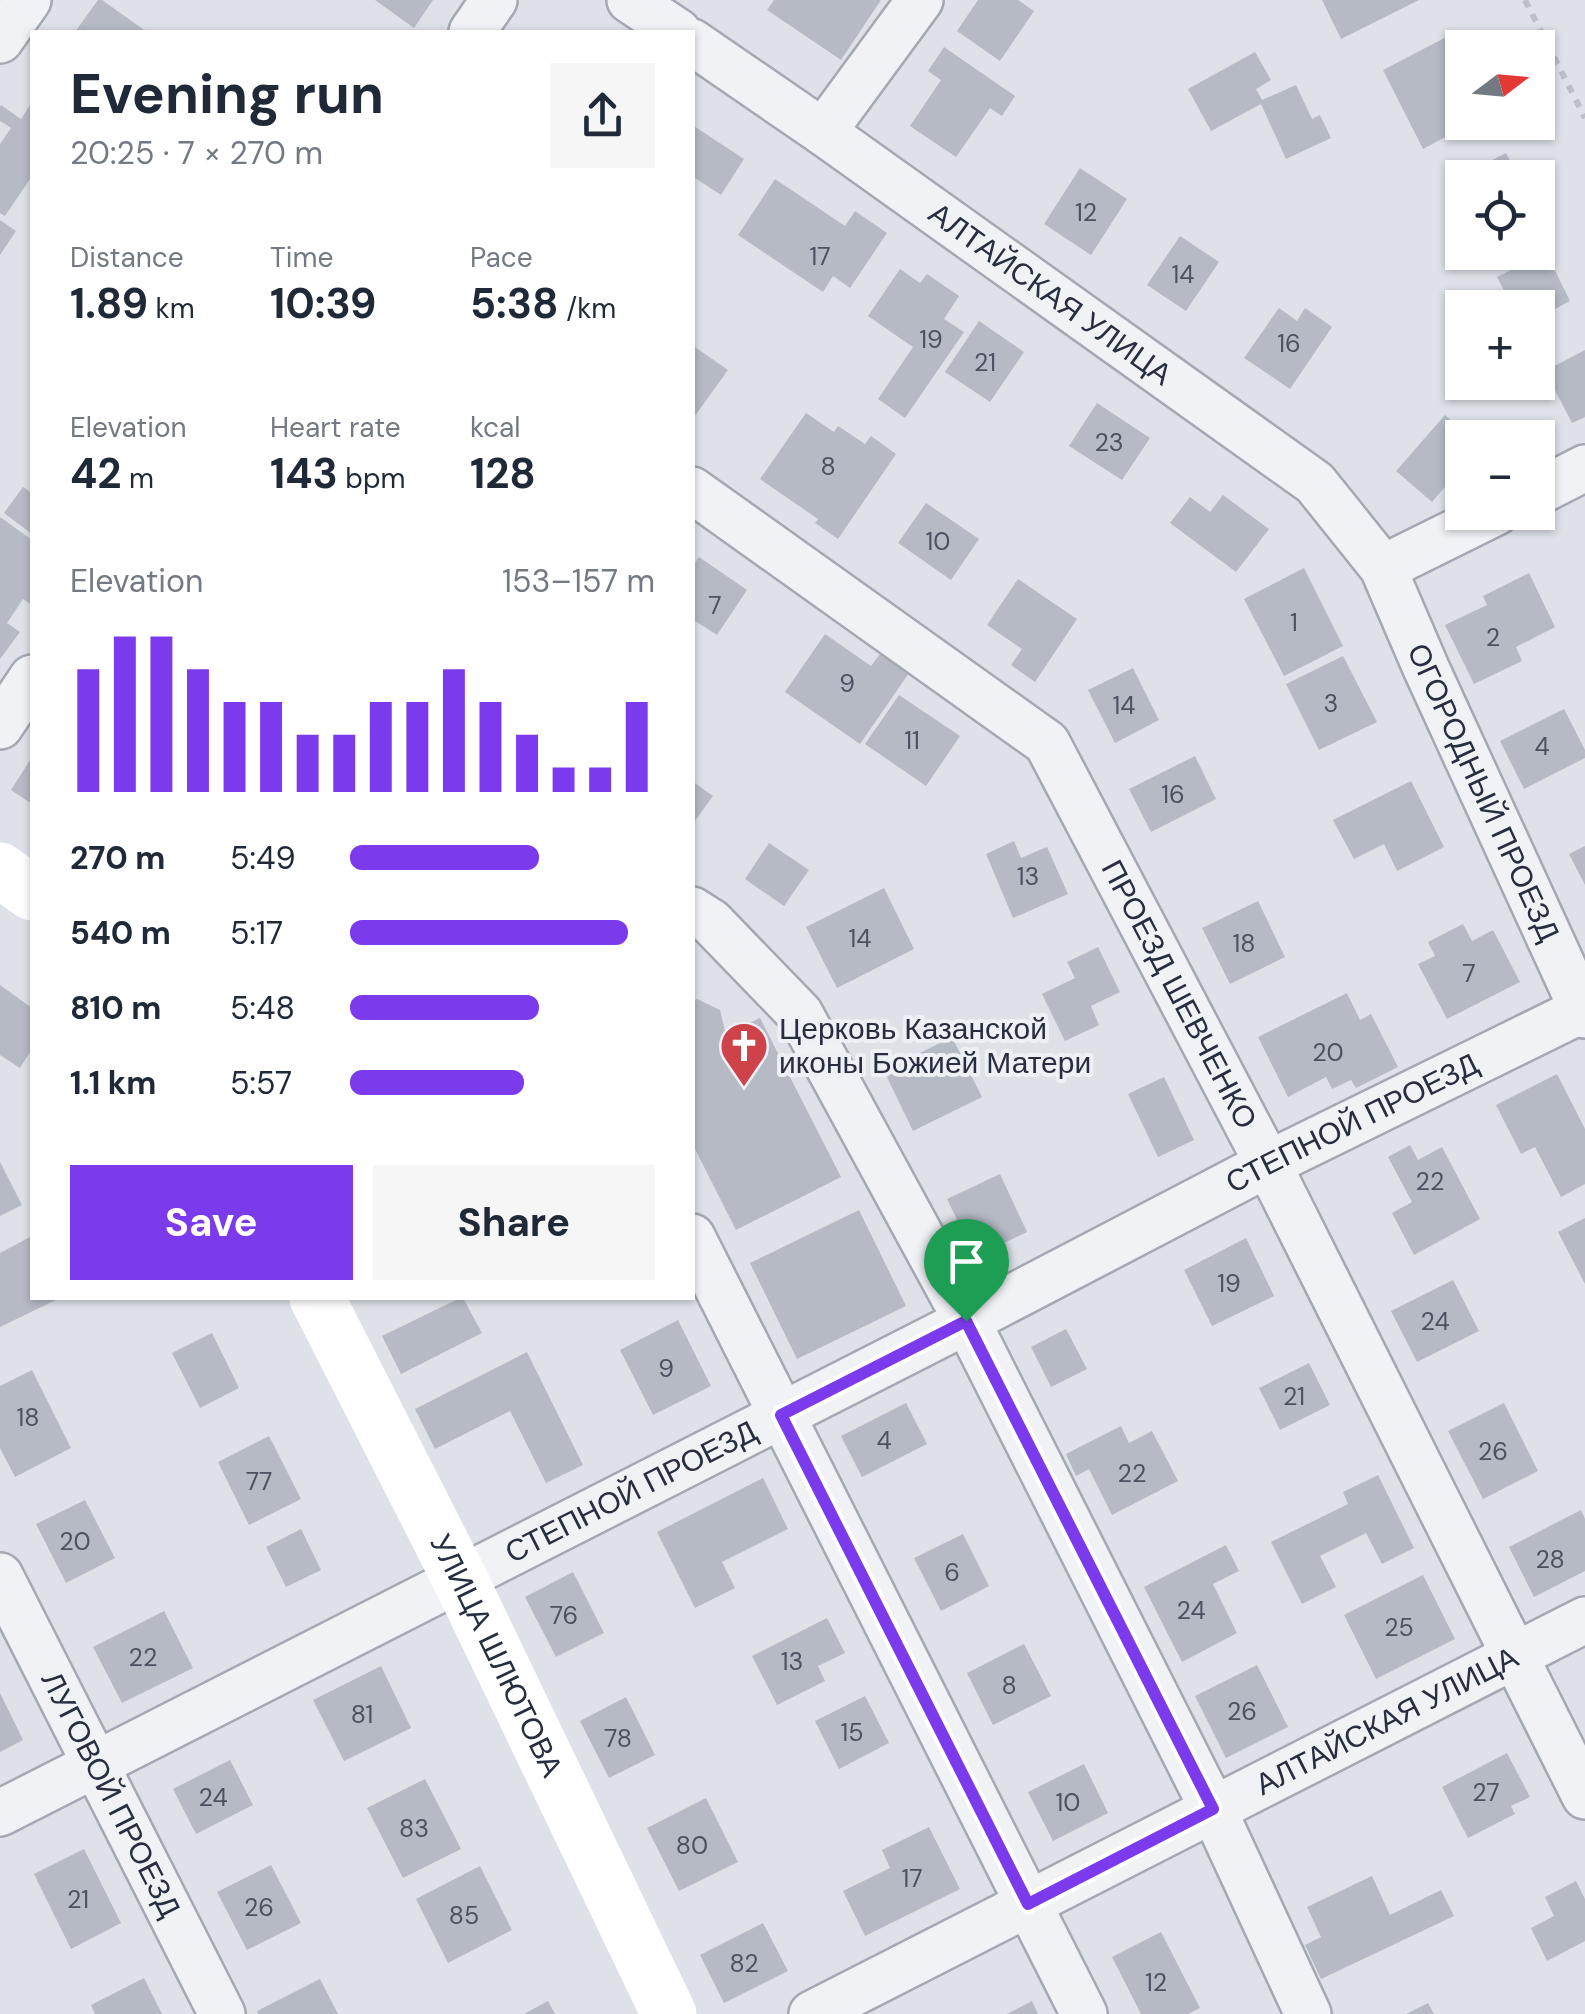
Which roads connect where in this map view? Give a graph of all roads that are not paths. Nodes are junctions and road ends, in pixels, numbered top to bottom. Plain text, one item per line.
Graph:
1 (28, 0) edge
2 (494, 0) edge
3 (630, 0) edge
4 (920, 0) edge
5 (473, 30) edge
6 (675, 30) edge
7 (0, 40) edge
8 (695, 44) edge
9 (823, 132) junction
10 (1585, 468) edge
11 (1555, 483) edge
12 (695, 492) edge
13 (1460, 530) edge
14 (1383, 568) junction
15 (30, 681) edge
16 (0, 726) edge
17 (0, 870) edge
18 (30, 892) edge
19 (695, 912) edge
20 (1584, 1013) edge
21 (1268, 1164) junction
22 (695, 1244) edge
23 (318, 1300) edge
24 (966, 1321) junction
25 (781, 1415) junction
26 (0, 1576) edge
27 (460, 1578) junction
28 (1585, 1620) edge
29 (1515, 1655) junction
30 (94, 1765) junction
31 (1585, 1796) edge
32 (1213, 1809) junction
33 (0, 1812) edge
34 (1028, 1904) junction
35 (222, 2014) edge
36 (669, 2014) edge
37 (812, 2014) edge
38 (1084, 2014) edge
39 (1308, 2014) edge

1 - 7 street
2 - 5 street
3 - 6 street
4 - 9 street
8 - 9 street, АЛТАЙСКАЯ УЛИЦА
9 - 14 street, АЛТАЙСКАЯ УЛИЦА
10 - 11 street
12 - 21 street, ПРОЕЗД ШЕВЧЕНКО
13 - 14 street
14 - 20 street, ОГОРОДНЫЙ ПРОЕЗД
15 - 16 street
17 - 18 main road
19 - 24 street
20 - 21 street, СТЕПНОЙ ПРОЕЗД
21 - 24 street, СТЕПНОЙ ПРОЕЗД
21 - 29 street, ПРОЕЗД ШЕВЧЕНКО
22 - 25 street
23 - 27 main road, УЛИЦА ШЛЮТОВА
24 - 25 street, СТЕПНОЙ ПРОЕЗД
24 - 32 street
25 - 27 street, СТЕПНОЙ ПРОЕЗД
25 - 34 street
26 - 30 street, ЛУГОВОЙ ПРОЕЗД
27 - 30 street, СТЕПНОЙ ПРОЕЗД
27 - 36 main road, УЛИЦА ШЛЮТОВА
28 - 29 street, АЛТАЙСКАЯ УЛИЦА
29 - 31 street, ПРОЕЗД ШЕВЧЕНКО
29 - 32 street, АЛТАЙСКАЯ УЛИЦА
30 - 33 street, СТЕПНОЙ ПРОЕЗД
30 - 35 street, ЛУГОВОЙ ПРОЕЗД
32 - 34 street, АЛТАЙСКАЯ УЛИЦА
32 - 39 street
34 - 37 street, АЛТАЙСКАЯ УЛИЦА
34 - 38 street

